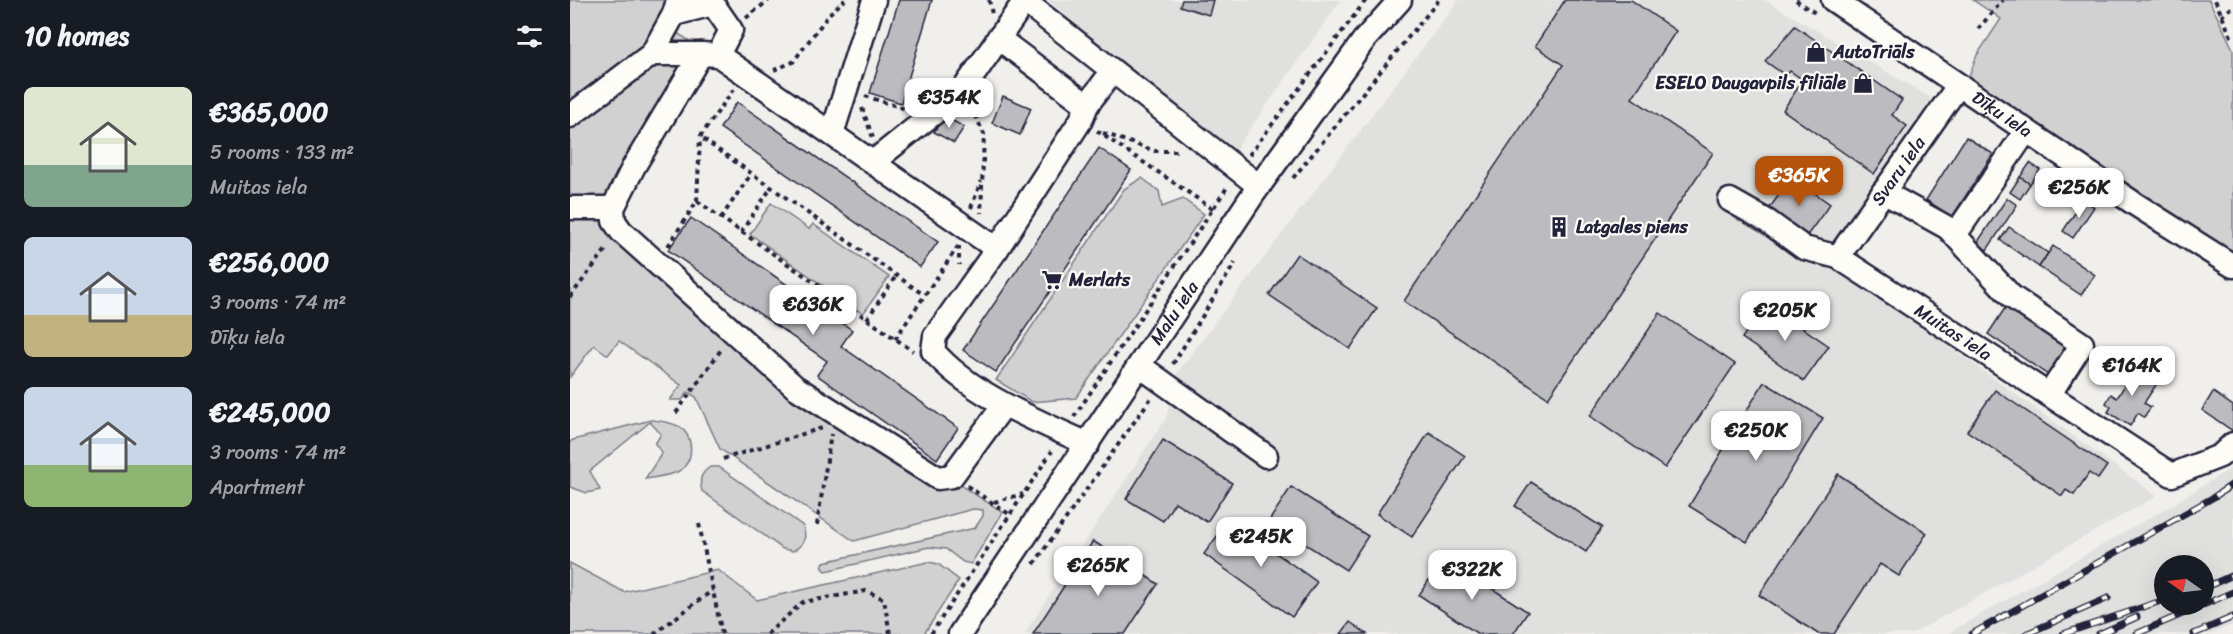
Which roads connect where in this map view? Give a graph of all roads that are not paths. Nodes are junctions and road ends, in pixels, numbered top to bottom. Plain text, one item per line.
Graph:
1 (874, 0) edge
2 (1400, 0) edge
3 (1833, 0) edge
4 (1023, 1) edge
5 (676, 7) edge
6 (998, 38) junction
7 (652, 54) junction
8 (709, 55) junction
9 (1111, 73) junction
10 (1958, 86) junction
11 (570, 116) edge
12 (1088, 119) junction
13 (2025, 131) junction
14 (832, 134) junction
15 (877, 159) junction
16 (1259, 186) junction
17 (1883, 192) junction
18 (1730, 200) dead end
19 (570, 208) edge
20 (613, 208) junction
21 (977, 235) junction
22 (1955, 235) junction
23 (1838, 256) junction
24 (2233, 266) edge
25 (1140, 366) junction
26 (2049, 394) junction
27 (1004, 405) junction
28 (1088, 444) junction
29 (2233, 444) edge
30 (1266, 456) dead end
31 (960, 634) edge

1 - 14 street
2 - 16 street, Malu iela
3 - 10 street, Dīķu iela
4 - 6 street
4 - 9 street
5 - 7 street
5 - 8 street
6 - 12 street
6 - 15 street
7 - 8 street
7 - 11 street
8 - 14 street
8 - 20 street
9 - 12 street
9 - 16 street
10 - 13 street, Dīķu iela
10 - 17 street, Svaru iela
12 - 21 street
13 - 22 street
13 - 24 street, Dīķu iela
14 - 15 street
15 - 21 street
16 - 25 street, Malu iela
17 - 22 street
17 - 23 street, Svaru iela
18 - 23 street, Muitas iela
19 - 20 street
20 - 27 street
21 - 27 street
22 - 26 street
23 - 26 street, Muitas iela
25 - 28 street, Malu iela
25 - 30 street
26 - 29 street, Muitas iela
27 - 28 street
28 - 31 street, Malu iela

